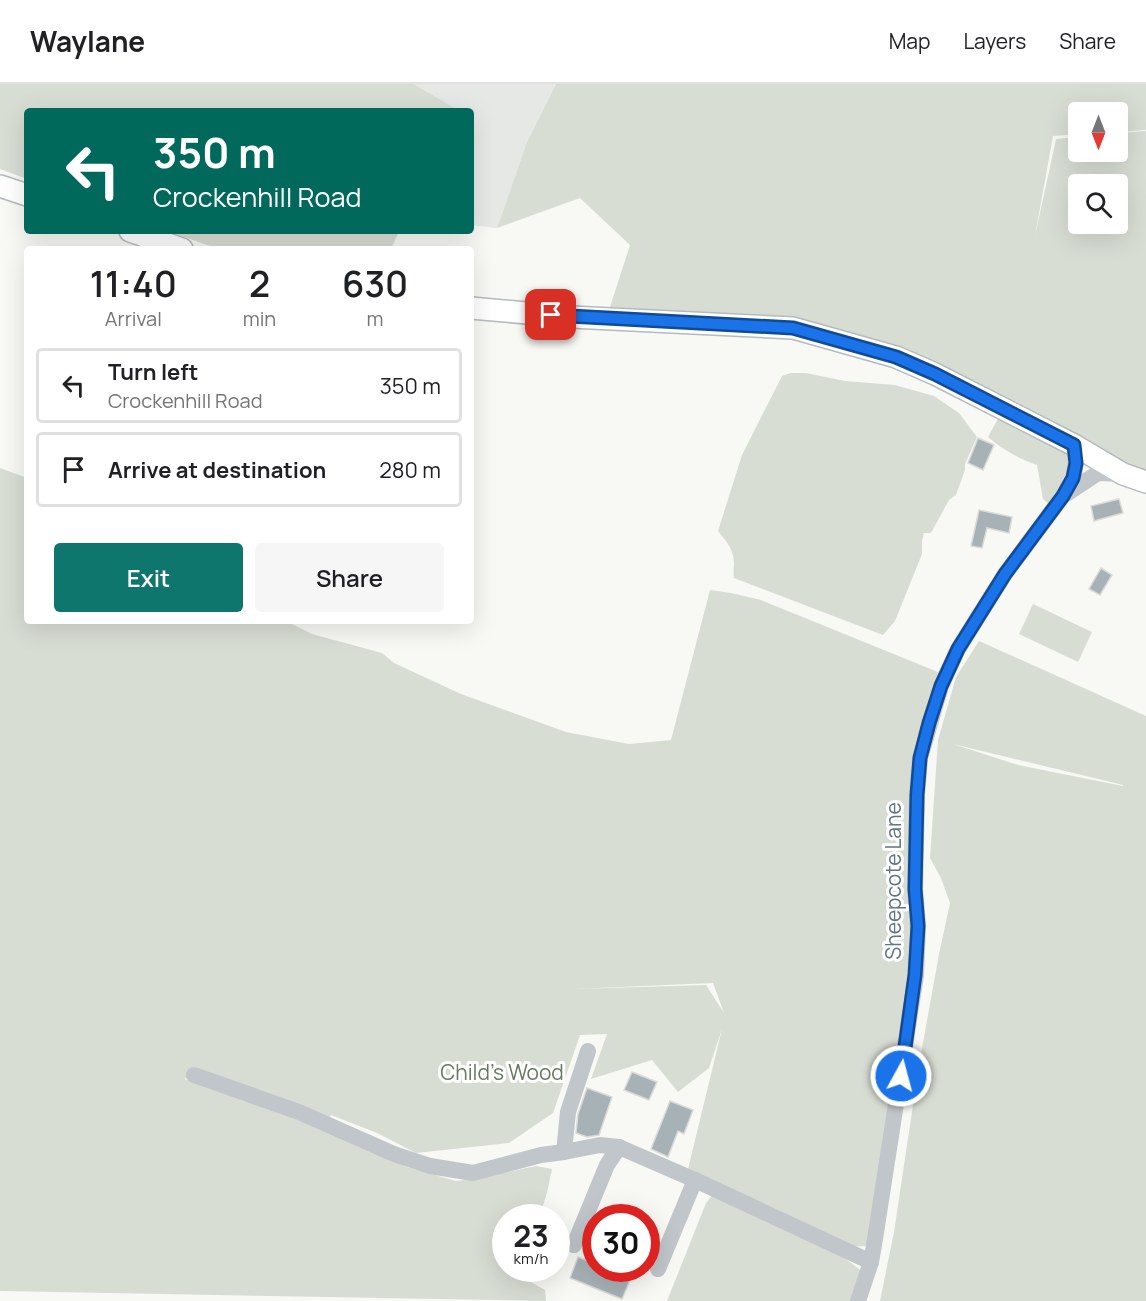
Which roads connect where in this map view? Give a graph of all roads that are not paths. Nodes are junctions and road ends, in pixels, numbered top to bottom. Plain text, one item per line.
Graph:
1 (0, 186) edge
2 (24, 194) edge
3 (139, 234) edge
4 (173, 246) edge
5 (474, 308) edge
6 (1074, 445) junction
7 (1123, 474) junction
8 (1146, 482) edge
9 (1063, 496) junction
10 (588, 1051) dead end
11 (194, 1075) dead end
12 (619, 1147) junction
13 (564, 1152) junction
14 (695, 1180) junction
15 (574, 1245) dead end
16 (870, 1262) junction
17 (660, 1264) edge
18 (858, 1301) edge

1 - 2 main road
3 - 4 main road
5 - 6 main road
6 - 7 main road
6 - 9 street, Sheepcote Lane
7 - 8 main road
7 - 9 street, Sheepcote Lane
9 - 16 street, Sheepcote Lane
10 - 13 street
11 - 13 street
12 - 13 street
12 - 14 street
12 - 15 street
14 - 16 street
14 - 17 street
16 - 18 street, Sheepcote Lane

